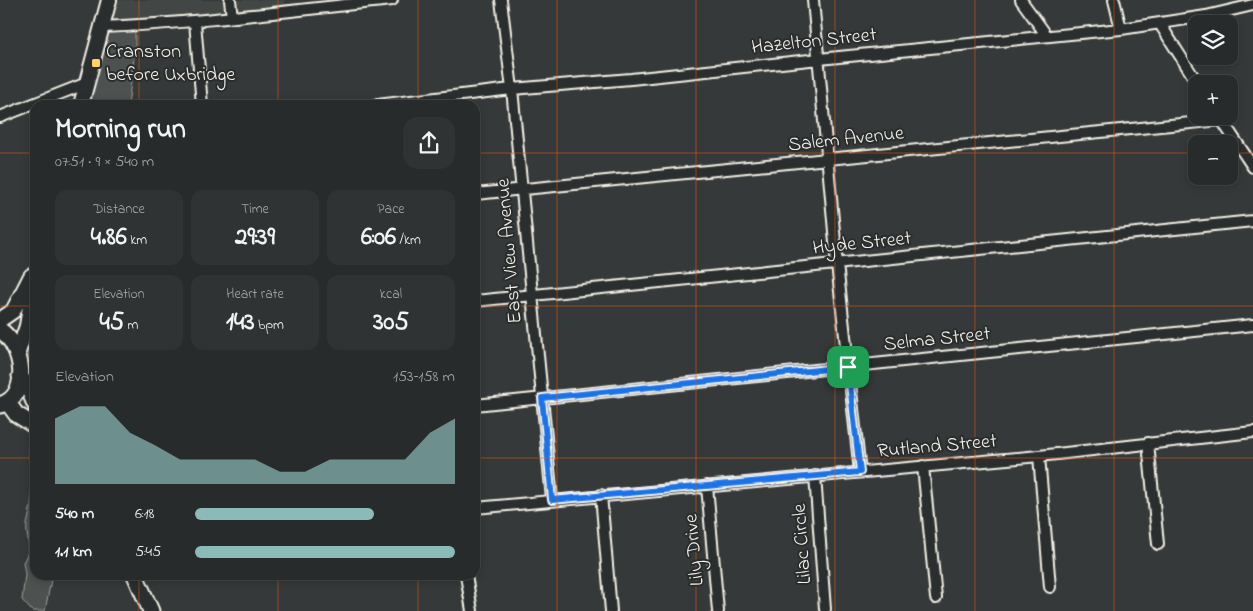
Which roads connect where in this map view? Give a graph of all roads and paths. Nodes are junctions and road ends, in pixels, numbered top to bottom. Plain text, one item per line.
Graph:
1 (109, 0) edge
2 (230, 0) edge
3 (392, 0) edge
4 (501, 0) edge
5 (813, 0) edge
6 (1022, 0) edge
7 (1114, 0) edge
8 (1233, 5) edge
9 (1253, 5) edge
10 (232, 16) junction
11 (195, 22) junction
12 (1160, 24) junction
13 (102, 26) junction
14 (1122, 29) junction
15 (1047, 36) junction
16 (820, 59) junction
17 (1192, 75) edge
18 (87, 84) junction
19 (512, 89) junction
20 (44, 100) edge
21 (82, 100) edge
22 (202, 100) edge
23 (419, 100) edge
24 (30, 105) edge
25 (0, 116) edge
26 (1188, 121) edge
27 (1225, 125) edge
28 (828, 159) junction
29 (1253, 167) edge
30 (522, 190) junction
31 (480, 194) edge
32 (1253, 221) edge
33 (837, 264) junction
34 (30, 279) edge
35 (531, 295) junction
36 (480, 300) edge
37 (30, 308) edge
38 (0, 320) edge
39 (1253, 325) edge
40 (0, 330) edge
41 (18, 352) junction
42 (848, 367) junction
43 (20, 376) junction
44 (30, 392) edge
45 (542, 398) junction
46 (4, 404) edge
47 (480, 404) edge
48 (30, 423) edge
49 (1253, 432) edge
50 (1148, 443) junction
51 (1039, 456) junction
52 (923, 466) junction
53 (860, 472) junction
54 (815, 476) junction
55 (707, 486) junction
56 (600, 495) junction
57 (552, 500) junction
58 (480, 507) edge
59 (1158, 544) dead end
60 (137, 580) edge
61 (467, 580) edge
62 (1050, 587) dead end
63 (936, 598) dead end
64 (825, 609) dead end
65 (151, 611) edge
66 (472, 611) edge
67 (611, 611) edge
68 (718, 611) edge

1 - 13 main road
2 - 10 street
3 - 10 street
4 - 19 street, East View Avenue
5 - 16 street
6 - 15 street
7 - 14 street
8 - 9 street, Hazelton Street
8 - 12 street, Hazelton Street
10 - 11 street
11 - 13 street
11 - 22 street
12 - 14 street, Hazelton Street
12 - 17 street
13 - 18 main road
14 - 15 street, Hazelton Street
15 - 16 street, Hazelton Street
16 - 19 street, Hazelton Street
16 - 28 street
18 - 20 street
18 - 21 main road
19 - 23 street, Hazelton Street
19 - 30 street, East View Avenue
24 - 25 street
26 - 28 street, Salem Avenue
27 - 29 street
28 - 30 street, Salem Avenue
28 - 33 street
30 - 31 street, Salem Avenue
30 - 35 street, East View Avenue
32 - 33 street, Hyde Street
33 - 35 street, Hyde Street
33 - 42 street
34 - 38 main road
35 - 36 street, Hyde Street
35 - 45 street, East View Avenue
37 - 41 main road
39 - 42 street, Selma Street
40 - 41 main road
41 - 43 main road
42 - 45 street, Selma Street
42 - 53 street
43 - 44 main road
43 - 46 main road
45 - 47 street, Selma Street
45 - 57 street, East View Avenue
46 - 48 main road
49 - 50 street, Rutland Street
50 - 51 street, Rutland Street
50 - 59 street
51 - 52 street, Rutland Street
51 - 62 street
52 - 53 street, Rutland Street
52 - 63 street
53 - 54 street, Rutland Street
54 - 55 street, Rutland Street
54 - 64 street, Lilac Circle
55 - 56 street, Rutland Street
55 - 68 street, Lily Drive
56 - 57 street, Rutland Street
56 - 67 street
57 - 58 street, Rutland Street
60 - 65 main road
61 - 66 street

